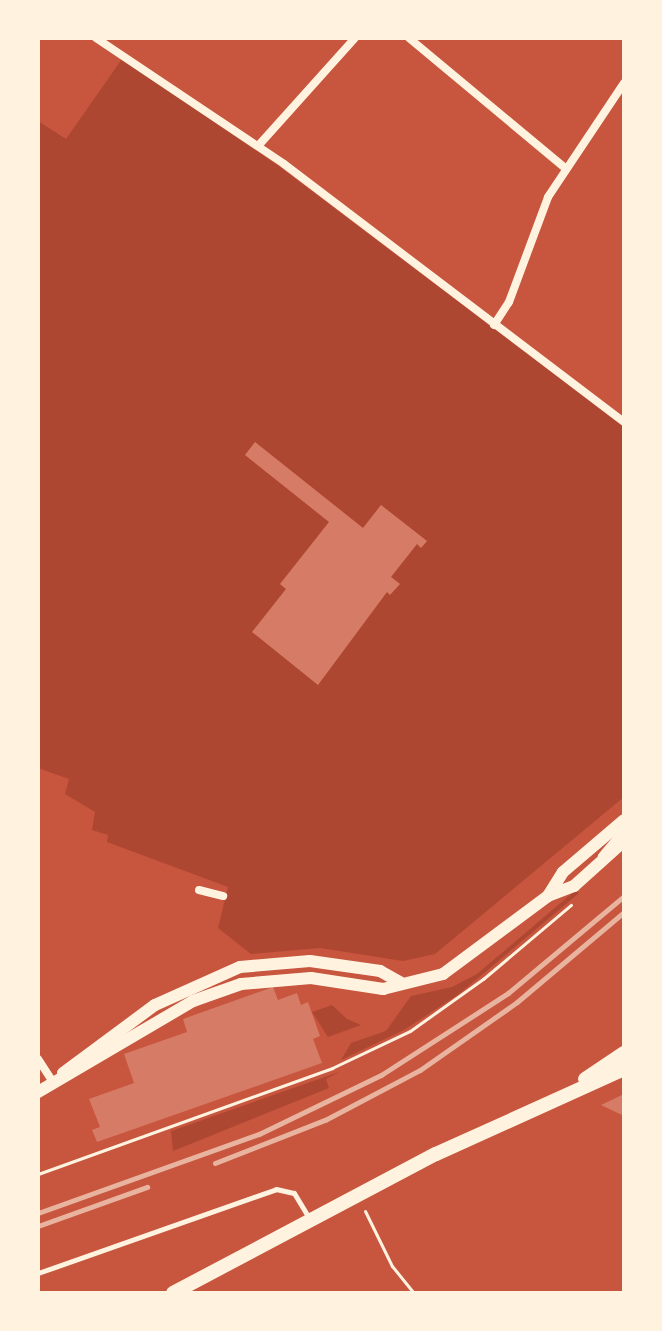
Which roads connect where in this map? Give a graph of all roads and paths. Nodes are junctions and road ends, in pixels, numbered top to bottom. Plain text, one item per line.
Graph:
1 (96, 38) edge
2 (355, 38) edge
3 (409, 38) edge
4 (624, 83) edge
5 (258, 146) junction
6 (565, 168) junction
7 (494, 325) junction
8 (624, 422) edge
9 (624, 820) edge
10 (624, 830) edge
11 (624, 841) edge
12 (596, 867) junction
13 (199, 890) dead end
14 (223, 896) dead end
15 (548, 896) junction
16 (575, 902) dead end
17 (624, 1053) edge
18 (38, 1059) edge
19 (624, 1069) edge
20 (53, 1082) junction
21 (568, 1091) junction
22 (38, 1092) edge
23 (38, 1174) edge
24 (365, 1212) dead end
25 (311, 1221) junction
26 (38, 1273) edge
27 (173, 1293) edge
28 (414, 1293) edge

1 - 5 street
2 - 5 street
3 - 6 street
4 - 6 street
5 - 7 street
6 - 7 street
7 - 8 street
9 - 15 street
10 - 12 street
11 - 12 street
12 - 15 street
13 - 14 street
15 - 20 street
16 - 23 path
17 - 21 main road
18 - 20 street
19 - 21 main road
20 - 22 street
21 - 25 main road
24 - 28 path
25 - 26 lane
25 - 27 main road

